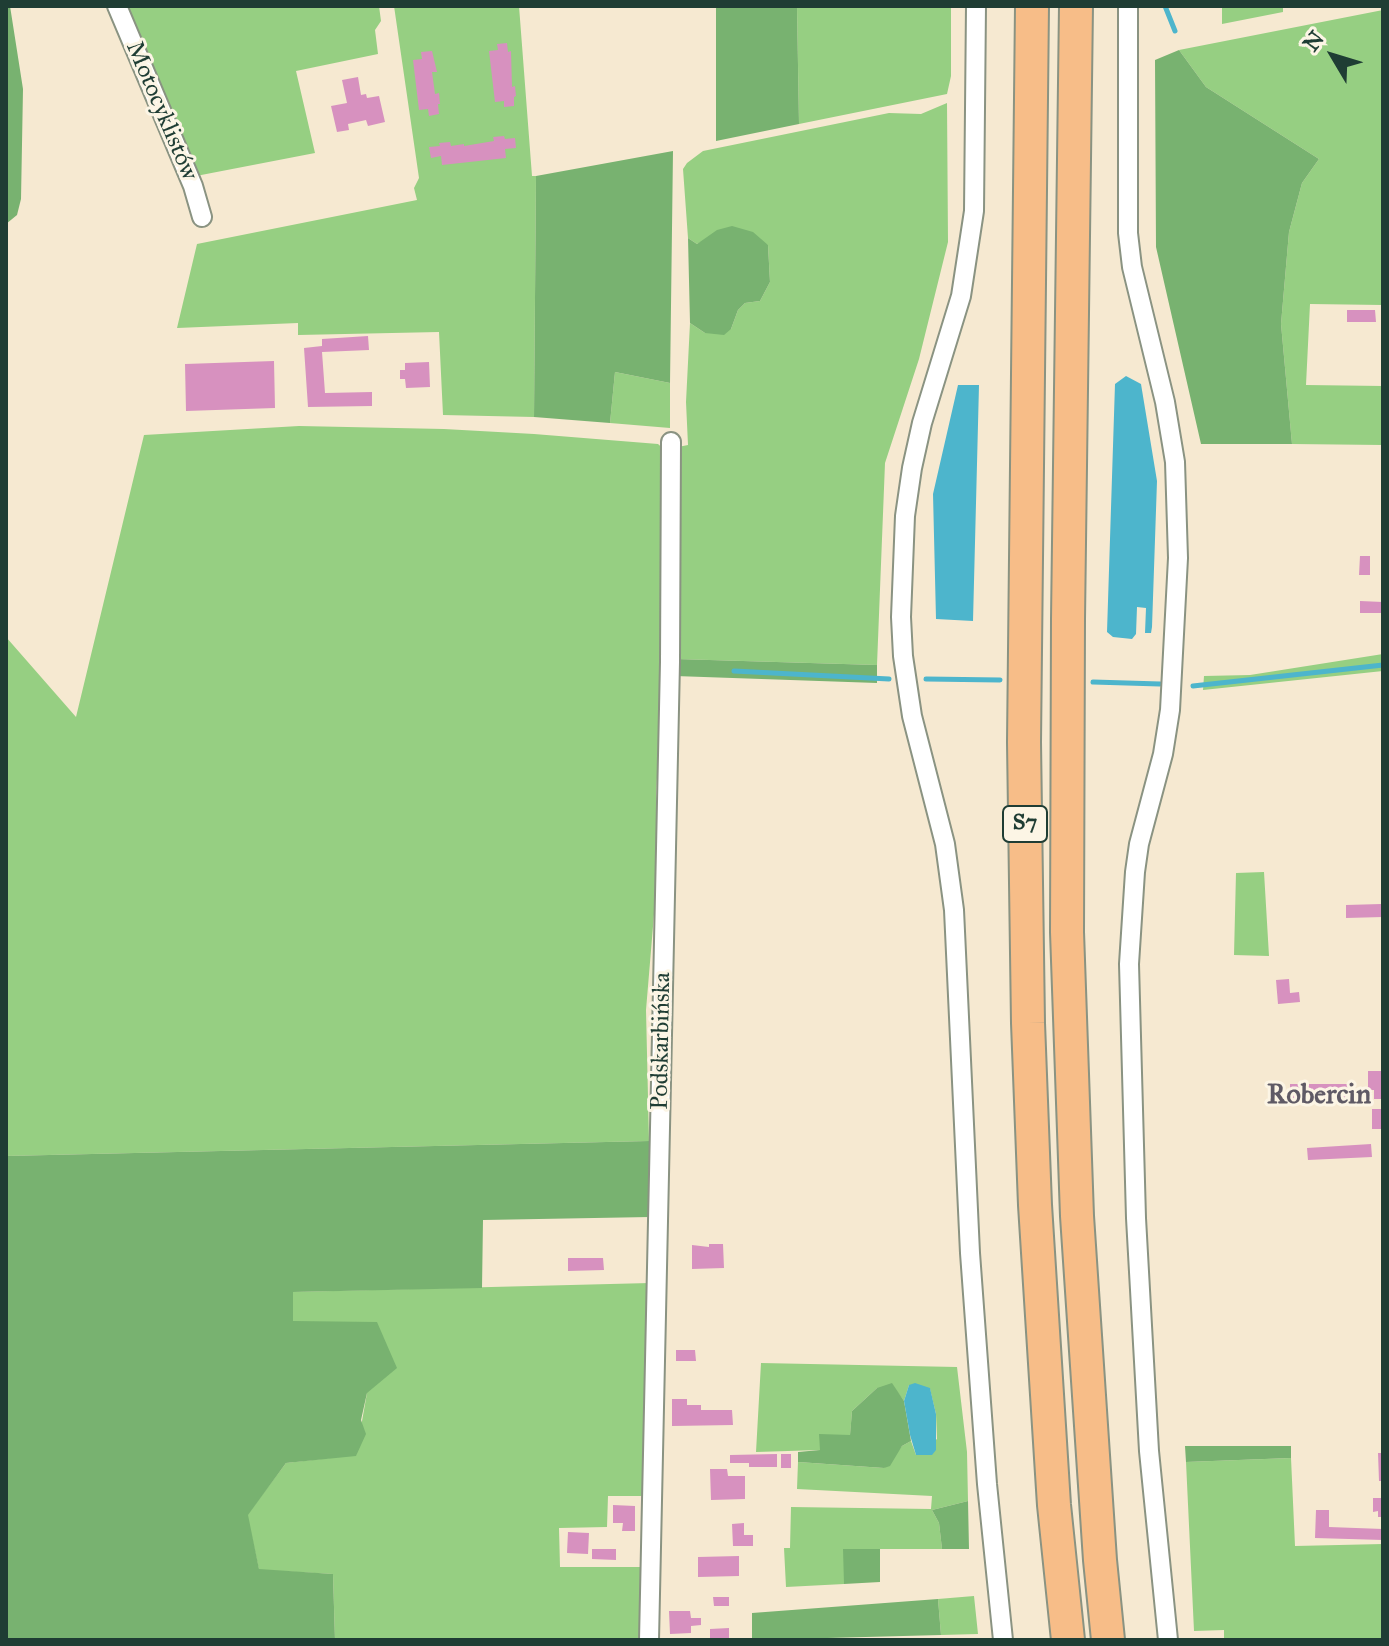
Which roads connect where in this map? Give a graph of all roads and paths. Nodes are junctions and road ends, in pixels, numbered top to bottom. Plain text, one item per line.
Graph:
1 (117, 6) edge
2 (976, 6) edge
3 (1032, 6) edge
4 (1076, 6) edge
5 (1128, 6) edge
6 (202, 217) dead end
7 (671, 442) dead end
8 (649, 1640) edge
9 (1003, 1640) edge
10 (1068, 1640) edge
11 (1108, 1640) edge
12 (1168, 1640) edge

1 - 6 street, Motocyklistów
2 - 9 street
3 - 10 highway, S7
4 - 11 highway, S7
5 - 12 street
7 - 8 street, Podskarbińska

